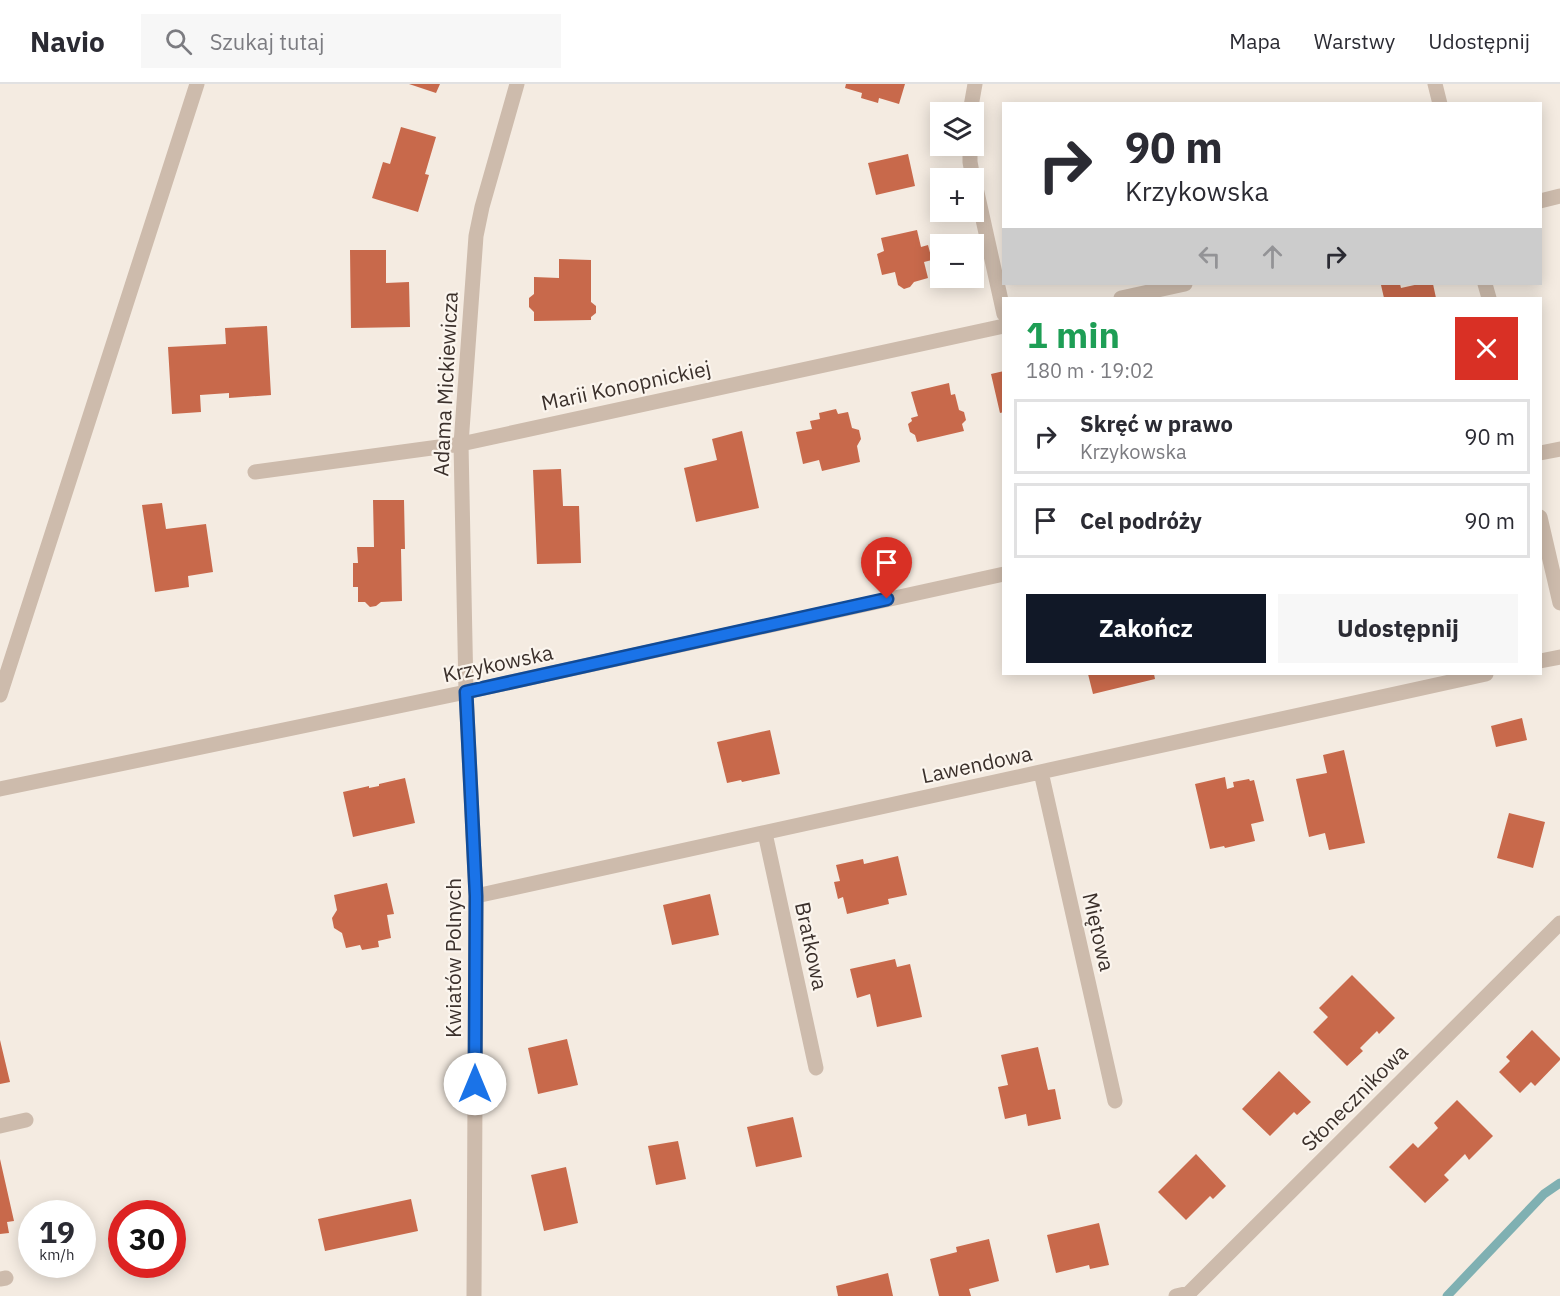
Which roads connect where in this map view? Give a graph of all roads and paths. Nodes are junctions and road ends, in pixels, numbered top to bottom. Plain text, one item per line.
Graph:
1 (197, 84) edge
2 (517, 84) edge
3 (975, 84) edge
4 (1435, 84) edge
5 (972, 102) edge
6 (1440, 102) edge
7 (1560, 196) edge
8 (1542, 200) edge
9 (983, 222) edge
10 (1180, 285) edge
11 (1126, 297) edge
12 (1002, 305) edge
13 (1002, 326) edge
14 (461, 444) junction
15 (1560, 449) edge
16 (1542, 453) edge
17 (255, 472) dead end
18 (1542, 526) edge
19 (1002, 574) edge
20 (1560, 603) edge
21 (1560, 657) edge
22 (1542, 662) edge
23 (1481, 675) edge
24 (466, 692) junction
25 (0, 695) edge
26 (1041, 772) junction
27 (0, 789) edge
28 (765, 833) junction
29 (476, 896) junction
30 (1560, 923) edge
31 (816, 1068) dead end
32 (1115, 1101) dead end
33 (26, 1120) dead end
34 (0, 1126) edge
35 (474, 1296) edge
36 (1176, 1296) edge

1 - 25 street
2 - 14 street, Adama Mickiewicza
3 - 5 street
4 - 6 street
7 - 8 street
9 - 12 street
10 - 11 street
13 - 14 street, Marii Konopnickiej
14 - 17 street, Marii Konopnickiej
14 - 24 street, Adama Mickiewicza
15 - 16 street
18 - 20 street
19 - 24 street, Krzykowska
21 - 22 street
23 - 26 street, Lawendowa
24 - 27 street, Krzykowska
24 - 29 street, Kwiatów Polnych
26 - 28 street, Lawendowa
26 - 32 street, Miętowa
28 - 29 street, Lawendowa
28 - 31 street, Bratkowa
29 - 35 street, Kwiatów Polnych
30 - 36 street, Słonecznikowa
33 - 34 street

